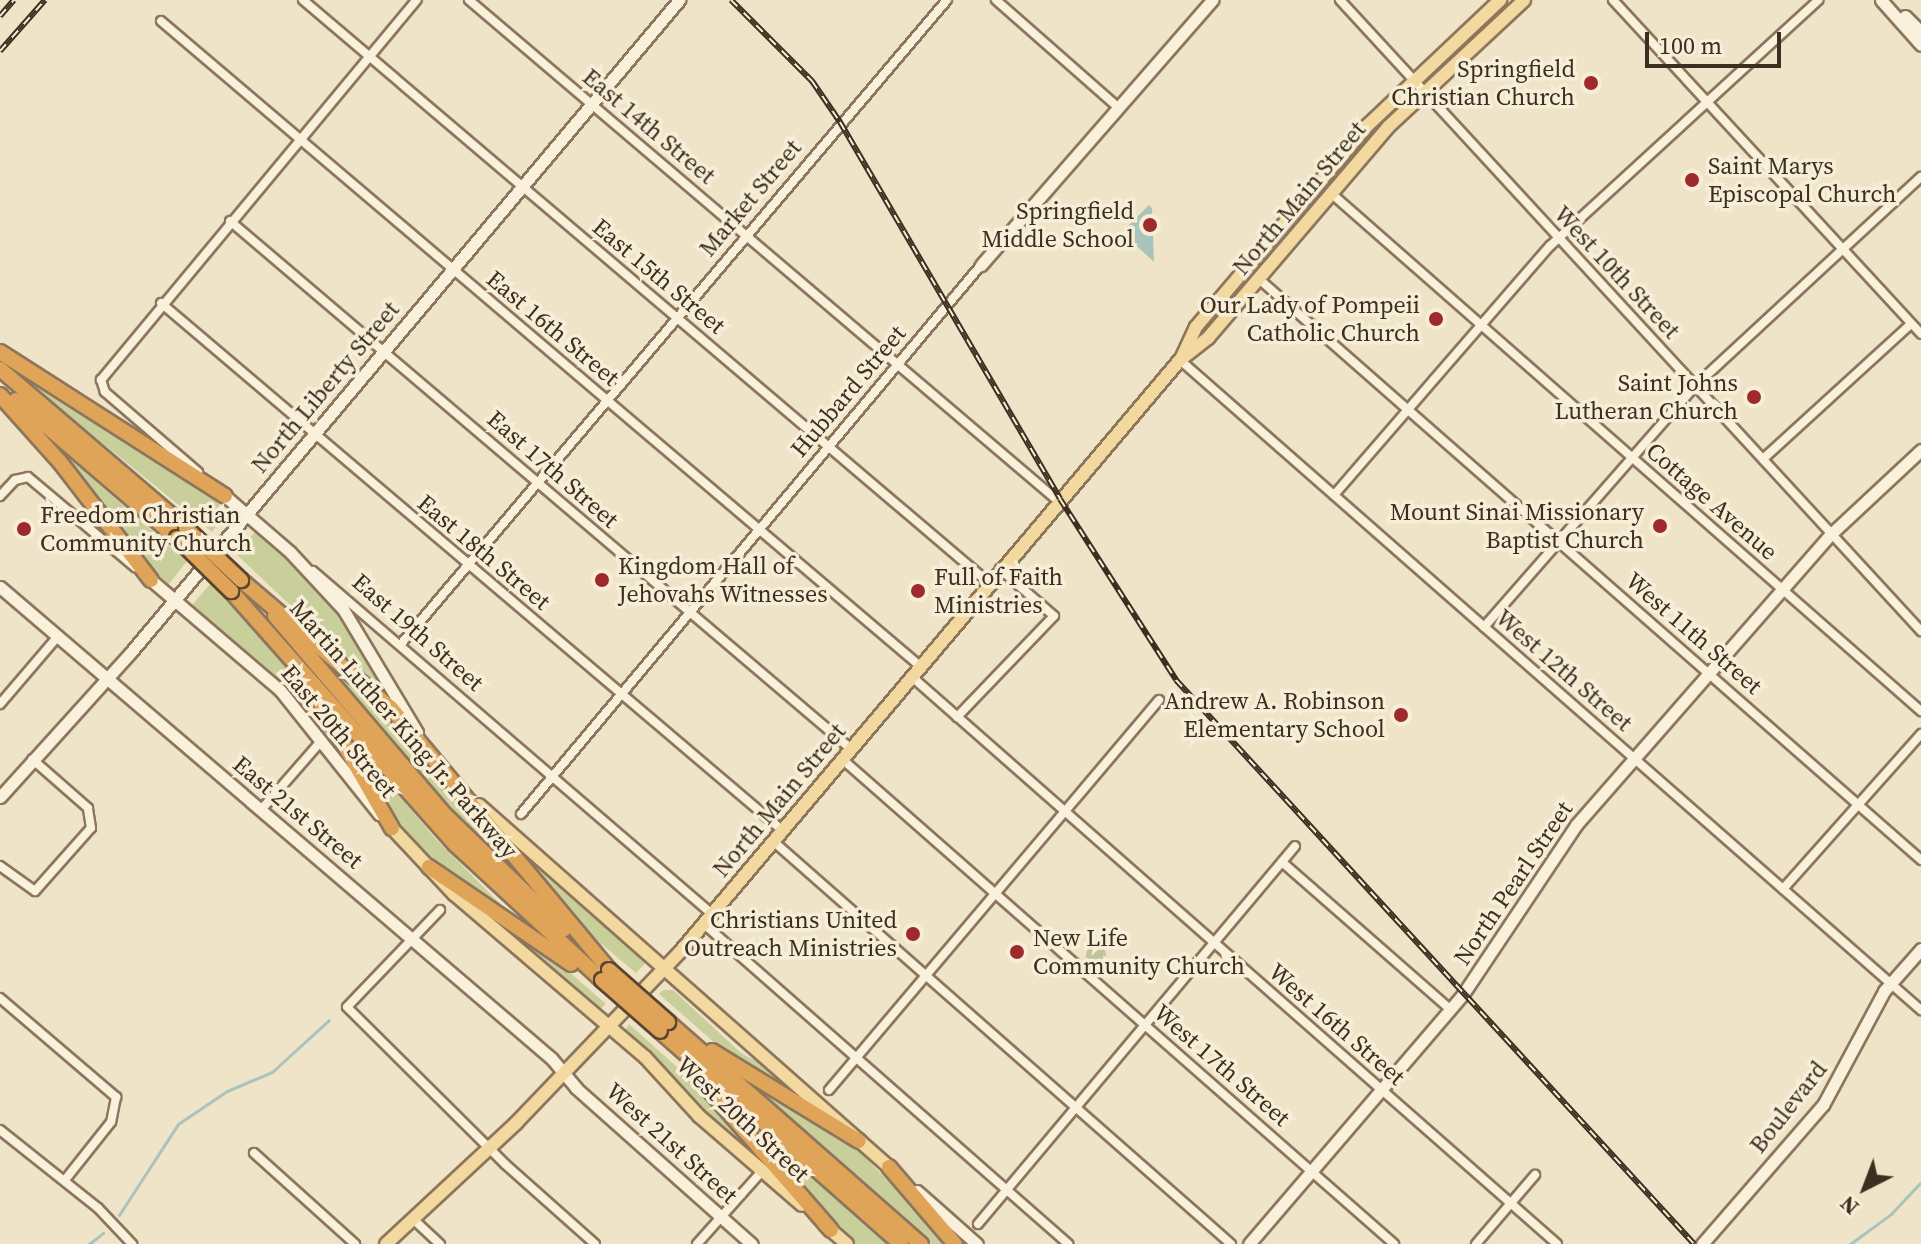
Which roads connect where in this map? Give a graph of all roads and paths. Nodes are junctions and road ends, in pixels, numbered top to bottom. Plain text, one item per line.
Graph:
1 (303, 0) edge
2 (416, 0) edge
3 (469, 0) edge
4 (679, 0) edge
5 (947, 0) edge
6 (996, 0) edge
7 (1212, 0) edge
8 (1340, 0) edge
9 (1500, 0) edge
10 (1524, 0) edge
11 (1613, 0) edge
12 (1818, 0) edge
13 (1881, 0) edge
14 (1889, 0) edge
15 (161, 21) dead end
16 (1921, 32) edge
17 (1921, 45) edge
18 (369, 56) junction
19 (1413, 80) junction
20 (1424, 92) junction
21 (1707, 102) junction
22 (592, 104) junction
23 (1119, 108) junction
24 (299, 139) junction
25 (1921, 177) edge
26 (523, 186) junction
27 (1332, 194) junction
28 (230, 221) junction
29 (745, 235) junction
30 (1559, 239) junction
31 (1843, 250) junction
32 (981, 265) joint
33 (453, 269) junction
34 (1259, 279) junction
35 (161, 303) junction
36 (676, 317) junction
37 (1911, 324) junction
38 (1481, 325) junction
39 (1921, 334) edge
40 (0, 352) edge
41 (384, 352) junction
42 (1180, 360) junction
43 (899, 365) junction
44 (0, 369) edge
45 (0, 386) edge
46 (1695, 386) junction
47 (0, 395) edge
48 (607, 400) junction
49 (1408, 410) junction
50 (315, 434) junction
51 (829, 447) junction
52 (1921, 450) edge
53 (1632, 458) junction
54 (1763, 459) junction
55 (537, 482) junction
56 (1334, 495) junction
57 (0, 496) edge
58 (225, 496) junction
59 (1058, 501) junction
60 (246, 515) junction
61 (760, 530) junction
62 (182, 533) junction
63 (1832, 533) junction
64 (1558, 542) junction
65 (290, 552) junction
66 (468, 565) junction
67 (1000, 569) junction
68 (151, 580) junction
69 (989, 583) junction
70 (236, 585) junction
71 (0, 587) edge
72 (1783, 589) junction
73 (176, 599) junction
74 (691, 612) junction
75 (1484, 627) junction
76 (1921, 631) edge
77 (58, 636) junction
78 (401, 644) junction
79 (916, 671) junction
80 (307, 673) junction
81 (1709, 674) junction
82 (107, 678) junction
83 (621, 695) junction
84 (1159, 700) dead end
85 (0, 704) edge
86 (1921, 711) edge
87 (957, 717) junction
88 (1921, 734) edge
89 (322, 740) junction
90 (846, 754) junction
91 (433, 755) junction
92 (32, 759) junction
93 (1634, 759) junction
94 (552, 777) junction
95 (0, 797) edge
96 (1858, 804) junction
97 (261, 810) junction
98 (1065, 812) junction
99 (521, 814) dead end
100 (392, 828) junction
101 (782, 830) junction
102 (773, 841) junction
103 (1295, 846) dead end
104 (1921, 860) edge
105 (1282, 862) junction
106 (0, 866) edge
107 (429, 867) junction
108 (1783, 889) junction
109 (996, 892) junction
110 (440, 910) dead end
111 (708, 919) junction
112 (414, 941) junction
113 (1214, 943) junction
114 (1921, 949) edge
115 (665, 968) junction
116 (603, 976) junction
117 (926, 976) junction
118 (1891, 984) junction
119 (0, 998) edge
120 (1451, 1010) junction
121 (1921, 1010) edge
122 (1145, 1025) junction
123 (608, 1028) junction
124 (665, 1030) junction
125 (857, 1057) junction
126 (565, 1074) junction
127 (829, 1090) dead end
128 (1382, 1090) junction
129 (1076, 1108) junction
130 (0, 1130) edge
131 (859, 1141) junction
132 (491, 1148) junction
133 (254, 1153) dead end
134 (889, 1167) junction
135 (763, 1170) junction
136 (1312, 1171) junction
137 (1535, 1175) dead end
138 (64, 1181) junction
139 (1007, 1191) junction
140 (1511, 1204) junction
141 (723, 1218) junction
142 (413, 1219) junction
143 (978, 1224) dead end
144 (831, 1230) junction
145 (132, 1244) edge
146 (355, 1244) edge
147 (386, 1244) edge
148 (440, 1244) edge
149 (595, 1244) edge
150 (697, 1244) edge
151 (752, 1244) edge
152 (847, 1244) edge
153 (901, 1244) edge
154 (921, 1244) edge
155 (955, 1244) edge
156 (977, 1244) edge
157 (1068, 1244) edge
158 (1231, 1244) edge
159 (1249, 1244) edge
160 (1394, 1244) edge
161 (1476, 1244) edge
162 (1557, 1244) edge
163 (1702, 1244) edge

1 - 18 street, East 15th Street
2 - 18 street
3 - 22 street, East 14th Street
4 - 22 street, North Liberty Street
5 - 29 street, Market Street
6 - 23 street
7 - 23 street, Hubbard Street
8 - 19 street, West 10th Street
9 - 19 main road, North Main Street
10 - 20 main road, North Main Street
11 - 21 street
12 - 21 street
13 - 17 street
14 - 16 street
15 - 24 street, East 16th Street
18 - 24 street
18 - 26 street, East 15th Street
19 - 20 street, West 10th Street
19 - 42 main road, North Main Street
20 - 27 main road, North Main Street
20 - 30 street, West 10th Street
21 - 30 street
21 - 31 street
22 - 26 street, North Liberty Street
22 - 29 street, East 14th Street
23 - 32 street, Hubbard Street
24 - 28 street
24 - 33 street, East 16th Street
25 - 31 street
26 - 33 street, North Liberty Street
26 - 36 street, East 15th Street
27 - 34 main road, North Main Street
27 - 38 street, Cottage Avenue
28 - 35 street
28 - 41 street, East 17th Street
29 - 36 street, Market Street
29 - 43 street, East 14th Street
30 - 38 street
30 - 46 street, West 10th Street
31 - 37 street
31 - 46 street
32 - 43 street, Hubbard Street
33 - 41 street, North Liberty Street
33 - 48 street, East 16th Street
34 - 42 main road, North Main Street
34 - 49 street, West 11th Street
35 - 50 street, East 18th Street
35 - 58 street, East 19th Street
36 - 48 street, Market Street
36 - 51 street, East 15th Street
37 - 39 street
37 - 54 street
38 - 49 street
38 - 53 street, Cottage Avenue
40 - 58 highway
41 - 50 street, North Liberty Street
41 - 55 street, East 17th Street
42 - 56 street, West 12th Street
42 - 59 main road, North Main Street
43 - 51 street, Hubbard Street
43 - 59 street, East 14th Street
44 - 62 highway, Martin Luther King Jr. Parkway
45 - 62 highway, Martin Luther King Jr. Parkway
46 - 53 street
46 - 54 street, West 10th Street
47 - 68 highway
48 - 55 street, Market Street
48 - 61 street, East 16th Street
49 - 56 street
49 - 64 street, West 11th Street
50 - 60 street, North Liberty Street
50 - 66 street, East 18th Street
51 - 61 street, Hubbard Street
51 - 69 street, East 15th Street
52 - 63 street, North Pearl Street
53 - 64 street
53 - 72 street, Cottage Avenue
54 - 63 street, West 10th Street
55 - 66 street, Market Street
55 - 74 street, East 17th Street
56 - 75 street, West 12th Street
57 - 68 street, East 20th Street
58 - 60 street, East 19th Street
59 - 67 main road, North Main Street
60 - 65 street, East 19th Street
60 - 73 street, North Liberty Street
61 - 74 street, Hubbard Street
61 - 79 street, East 16th Street
62 - 70 highway, Martin Luther King Jr. Parkway, bridge
63 - 72 street, North Pearl Street
63 - 76 street, West 10th Street
64 - 75 street
64 - 81 street, West 11th Street
65 - 78 street, East 19th Street
65 - 91 street
66 - 78 street, Market Street
66 - 83 street, East 18th Street
67 - 69 main road, North Main Street
67 - 87 street
68 - 73 street, East 20th Street
69 - 79 main road, North Main Street
70 - 80 highway, Martin Luther King Jr. Parkway
70 - 91 highway
70 - 116 highway, Martin Luther King Jr. Parkway
71 - 77 street, East 21st Street
72 - 81 street, North Pearl Street
72 - 86 street, Cottage Avenue
73 - 82 street, North Liberty Street
73 - 89 street, East 20th Street
74 - 83 street, Hubbard Street
74 - 90 street, East 17th Street
75 - 93 street, West 12th Street
77 - 82 street, East 21st Street
77 - 85 street
78 - 94 street, East 19th Street
79 - 87 street, West 16th Street
79 - 90 main road, North Main Street
80 - 100 highway
80 - 116 highway, Martin Luther King Jr. Parkway
81 - 93 street, North Pearl Street
81 - 96 street, West 11th Street
82 - 92 street, North Liberty Street
82 - 97 street, East 21st Street
83 - 94 street, Hubbard Street
83 - 101 street, East 18th Street
84 - 98 street
87 - 98 street, West 16th Street
88 - 96 street
89 - 97 street
89 - 100 street, East 20th Street
90 - 101 main road, North Main Street
90 - 109 street, West 17th Street
91 - 115 main road
91 - 116 highway
92 - 95 street, North Liberty Street
92 - 106 street
93 - 108 street, West 12th Street
93 - 120 street, North Pearl Street
94 - 99 street, Hubbard Street
94 - 111 street, East 19th Street
96 - 104 street, West 11th Street
96 - 108 street
97 - 112 street, East 21st Street
98 - 109 street
98 - 113 street, West 16th Street
100 - 107 main road, East 20th Street
101 - 102 main road, North Main Street
102 - 111 main road, North Main Street
102 - 117 street
103 - 105 street
105 - 113 street
105 - 120 street
107 - 116 highway
107 - 123 main road, East 20th Street
108 - 118 street, West 12th Street
109 - 117 street
109 - 122 street, West 17th Street
110 - 112 street
111 - 115 main road, North Main Street
111 - 125 street, East 19th Street
112 - 126 street, East 21st Street
112 - 132 street
113 - 122 street
113 - 128 street, West 16th Street
114 - 118 street, Boulevard
115 - 123 main road, North Main Street
115 - 131 main road
116 - 124 highway, Martin Luther King Jr. Parkway, bridge
117 - 125 street
117 - 129 street
118 - 121 street, West 12th Street
118 - 163 street, Boulevard
119 - 138 street
120 - 128 street, North Pearl Street
122 - 129 street
122 - 136 street, West 17th Street
123 - 126 main road, North Main Street
123 - 135 main road, West 20th Street
124 - 131 highway
124 - 144 highway
124 - 153 highway, Martin Luther King Jr. Parkway
124 - 154 highway, Martin Luther King Jr. Parkway
125 - 127 street
125 - 139 street, East 19th Street
126 - 132 main road, North Main Street
126 - 141 street, West 21st Street
128 - 136 street, North Pearl Street
128 - 140 street, West 16th Street
129 - 139 street
129 - 158 street
130 - 138 street
131 - 134 main road
132 - 142 main road, North Main Street
132 - 149 street
133 - 146 street
134 - 155 highway
134 - 156 street
135 - 141 street
135 - 144 main road, West 20th Street
136 - 159 street, North Pearl Street
136 - 160 street, West 17th Street
137 - 140 street
138 - 145 street
139 - 143 street
139 - 157 street, East 19th Street
140 - 161 street
140 - 162 street, West 16th Street
141 - 150 street
141 - 151 street, West 21st Street
142 - 147 main road, North Main Street
142 - 148 street
144 - 152 main road, West 20th Street

